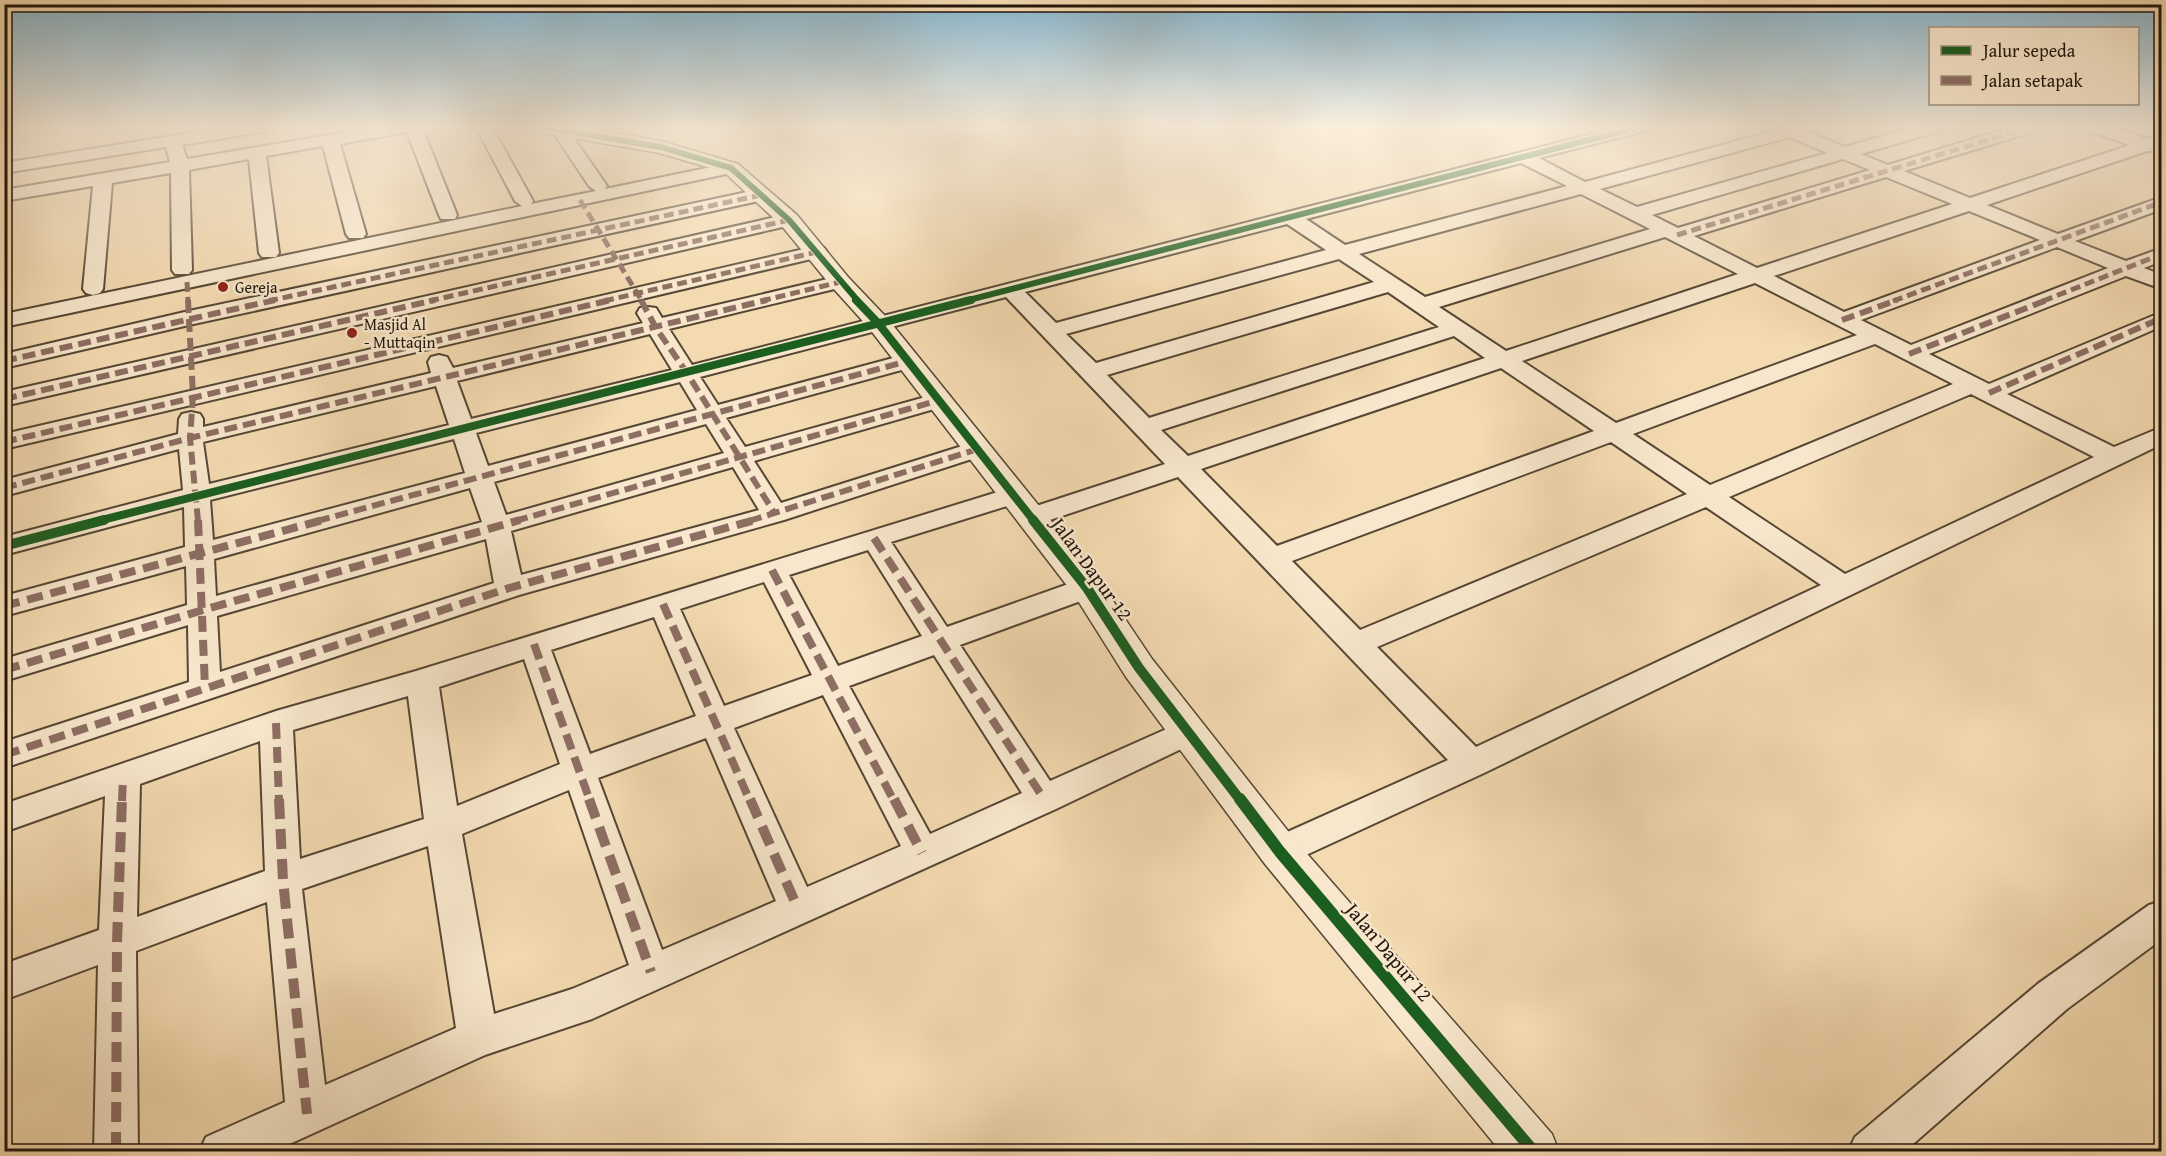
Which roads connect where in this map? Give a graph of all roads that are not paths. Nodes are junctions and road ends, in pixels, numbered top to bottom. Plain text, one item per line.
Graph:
1 (94, 181) edge
2 (103, 181) edge
3 (181, 181) edge
4 (260, 181) edge
5 (341, 181) edge
6 (435, 181) edge
7 (513, 181) edge
8 (594, 181) edge
9 (628, 181) edge
10 (658, 181) edge
11 (744, 181) edge
12 (1432, 181) edge
13 (1569, 181) edge
14 (1613, 181) edge
15 (1748, 181) edge
16 (1850, 181) edge
17 (1913, 181) edge
18 (2042, 181) edge
19 (598, 186) junction
20 (1585, 189) junction
21 (761, 195) junction
22 (5, 200) edge
23 (580, 200) junction
24 (524, 201) junction
25 (2162, 202) edge
26 (1968, 204) junction
27 (1635, 214) junction
28 (448, 215) junction
29 (1290, 217) junction
30 (789, 220) junction
31 (599, 230) junction
32 (398, 231) junction
33 (1672, 233) junction
34 (356, 234) junction
35 (2056, 240) junction
36 (1341, 251) junction
37 (817, 252) junction
38 (269, 253) junction
39 (2162, 254) edge
40 (616, 260) junction
41 (2126, 268) junction
42 (411, 270) junction
43 (1756, 275) junction
44 (184, 276) junction
45 (840, 282) junction
46 (2162, 283) edge
47 (1391, 284) junction
48 (93, 289) junction
49 (1010, 290) junction
50 (638, 294) junction
51 (421, 303) junction
52 (1422, 304) junction
53 (4, 307) edge
54 (189, 318) junction
55 (2162, 318) edge
56 (1842, 320) junction
57 (4, 321) edge
58 (878, 323) junction
59 (656, 328) junction
60 (1457, 328) junction
61 (1051, 331) junction
62 (1876, 336) junction
63 (434, 341) junction
64 (1909, 354) junction
65 (189, 355) junction
66 (1504, 359) junction
67 (4, 361) edge
68 (908, 361) junction
69 (1091, 372) junction
70 (687, 373) junction
71 (443, 378) junction
72 (1980, 389) junction
73 (192, 396) junction
74 (4, 399) edge
75 (940, 400) junction
76 (713, 415) junction
77 (1145, 427) junction
78 (463, 429) junction
79 (1615, 432) junction
80 (2162, 434) edge
81 (190, 438) junction
82 (4, 442) edge
83 (978, 449) junction
84 (2114, 457) junction
85 (741, 459) junction
86 (1182, 466) junction
87 (479, 477) junction
88 (4, 488) edge
89 (197, 495) junction
90 (1708, 495) junction
91 (1022, 506) junction
92 (775, 514) junction
93 (497, 528) junction
94 (874, 538) junction
95 (4, 546) edge
96 (199, 552) junction
97 (1273, 558) junction
98 (772, 570) junction
99 (1844, 586) junction
100 (509, 588) junction
101 (1087, 588) junction
102 (663, 604) junction
103 (4, 606) edge
104 (203, 610) junction
105 (940, 641) junction
106 (534, 644) junction
107 (1355, 644) junction
108 (4, 670) edge
109 (422, 681) junction
110 (830, 681) junction
111 (205, 687) junction
112 (276, 723) junction
113 (714, 723) junction
114 (1189, 731) junction
115 (4, 755) edge
116 (1472, 764) junction
117 (579, 771) junction
118 (123, 778) junction
119 (1044, 799) junction
120 (4, 818) edge
121 (443, 827) junction
122 (1280, 852) junction
123 (922, 854) junction
124 (283, 880) junction
125 (798, 909) junction
126 (2162, 917) edge
127 (117, 942) junction
128 (651, 972) junction
129 (4, 982) edge
130 (478, 1038) junction
131 (307, 1114) junction
132 (116, 1152) edge
133 (221, 1152) edge
134 (1534, 1152) edge
135 (1870, 1152) edge

1 - 22 street
2 - 48 street
3 - 44 street
4 - 38 street
5 - 34 street
6 - 28 street
7 - 24 street
8 - 19 street
9 - 19 street
10 - 23 street
11 - 21 street, Jalan Dapur 12
12 - 29 street
13 - 20 street
14 - 20 street
15 - 27 street
16 - 33 street
17 - 26 street
18 - 26 street
19 - 24 street
20 - 27 street
20 - 36 street
21 - 30 street, Jalan Dapur 12
21 - 31 street
23 - 31 street
23 - 32 street
24 - 28 street
25 - 35 street
26 - 35 street
26 - 43 street
27 - 33 street
28 - 32 street
29 - 36 street
29 - 49 street
30 - 37 street, Jalan Dapur 12
30 - 40 street
31 - 40 street
31 - 42 street
32 - 34 street
32 - 42 street
32 - 44 street
33 - 43 street
33 - 52 street
34 - 38 street
35 - 41 street
35 - 56 street
36 - 47 street
36 - 61 street
37 - 45 street, Jalan Dapur 12
37 - 50 street
38 - 44 street
39 - 41 street
40 - 50 street
40 - 51 street
41 - 46 street
41 - 64 street
42 - 51 street
42 - 54 street
43 - 56 street
43 - 66 street
44 - 48 street
44 - 54 street
44 - 57 street
45 - 58 street, Jalan Dapur 12
45 - 59 street
47 - 52 street
47 - 69 street
48 - 53 street
49 - 58 street
49 - 61 street
50 - 59 street
50 - 63 street
51 - 63 street
51 - 65 street
52 - 60 street
54 - 65 street
54 - 67 street
55 - 72 street
56 - 62 street
58 - 68 street, Jalan Dapur 12
58 - 70 street
59 - 70 street
59 - 71 street
60 - 66 street
60 - 77 street
61 - 69 street
62 - 64 street
62 - 79 street
63 - 71 street
63 - 73 street
64 - 72 street
65 - 73 street
65 - 74 street
66 - 79 street
66 - 86 street
68 - 75 street, Jalan Dapur 12
68 - 76 street
69 - 77 street
70 - 76 street
70 - 78 street
71 - 78 street
71 - 81 street
72 - 84 street
72 - 90 street
73 - 81 street
73 - 82 street
75 - 83 street, Jalan Dapur 12
75 - 85 street
76 - 85 street
76 - 87 street
77 - 86 street
78 - 87 street
78 - 89 street
79 - 90 street
79 - 97 street
80 - 84 street
81 - 88 street
81 - 89 street
83 - 91 street, Jalan Dapur 12
83 - 92 street
84 - 99 street
85 - 92 street
85 - 93 street
86 - 91 street
86 - 97 street
87 - 93 street
87 - 96 street
89 - 95 street
89 - 96 street
90 - 99 street
90 - 107 street
91 - 94 street
91 - 101 street, Jalan Dapur 12
92 - 100 street
93 - 100 street
93 - 104 street
94 - 98 street
94 - 105 street
96 - 103 street
96 - 104 street
97 - 107 street
98 - 102 street
98 - 110 street
99 - 116 street
100 - 111 street
101 - 105 street
101 - 114 street, Jalan Dapur 12
102 - 106 street
102 - 113 street
104 - 108 street
104 - 111 street
105 - 110 street
105 - 119 street
106 - 109 street
106 - 117 street
107 - 116 street
109 - 112 street
109 - 121 street
110 - 113 street
110 - 123 street
111 - 115 street
112 - 118 street
112 - 124 street
113 - 117 street
113 - 125 street
114 - 119 street
114 - 122 street, Jalan Dapur 12
116 - 122 street
117 - 121 street
117 - 128 street
118 - 120 street
118 - 127 street
119 - 123 street
121 - 124 street
121 - 130 street
122 - 134 street, Jalan Dapur 12
123 - 125 street
124 - 127 street
124 - 131 street
125 - 128 street
126 - 135 street
127 - 129 street
127 - 132 street
128 - 130 street
130 - 131 street
131 - 133 street

